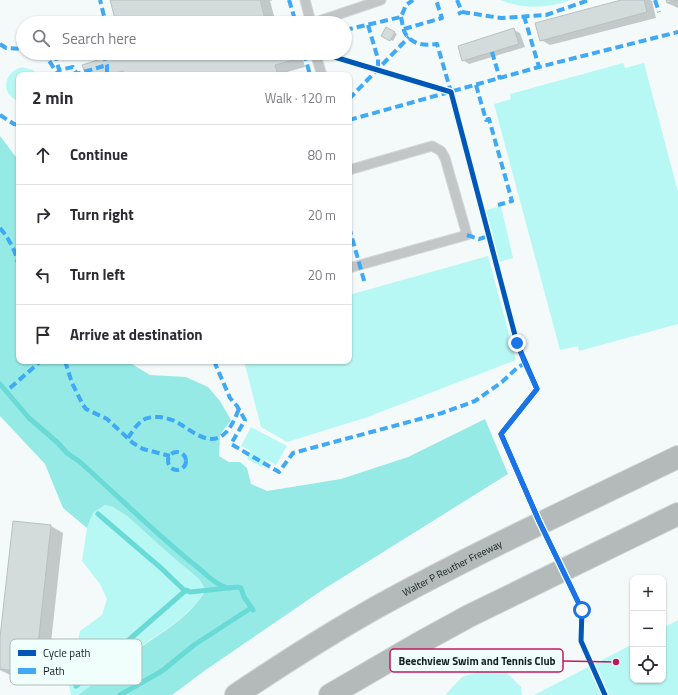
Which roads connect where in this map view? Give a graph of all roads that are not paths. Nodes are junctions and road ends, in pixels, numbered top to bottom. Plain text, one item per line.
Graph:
1 (305, 0) edge
2 (381, 0) edge
3 (310, 16) edge
4 (333, 16) edge
5 (317, 60) edge
6 (321, 72) edge
7 (352, 167) edge
8 (352, 267) edge
9 (678, 457) edge
10 (678, 514) edge
11 (236, 695) edge
12 (330, 695) edge

1 - 3 lane
2 - 4 lane
5 - 6 lane
7 - 8 lane
9 - 11 highway, Walter P Reuther Freeway
10 - 12 highway

